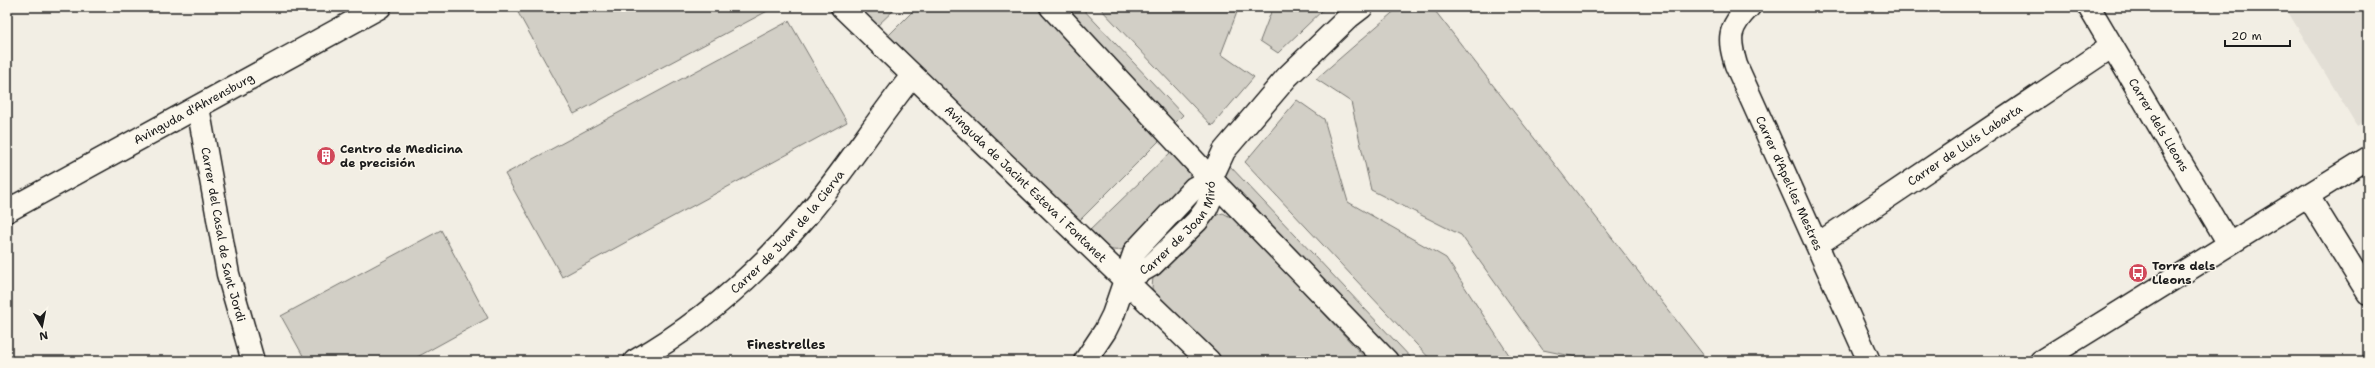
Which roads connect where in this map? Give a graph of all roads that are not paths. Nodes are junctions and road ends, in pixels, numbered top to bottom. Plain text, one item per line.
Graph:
1 (380, 7) edge
2 (842, 7) edge
3 (1051, 7) edge
4 (1362, 7) edge
5 (1749, 7) edge
6 (2089, 7) edge
7 (2111, 47) junction
8 (912, 76) junction
9 (198, 107) junction
10 (2368, 158) edge
11 (1211, 179) junction
12 (2308, 196) junction
13 (7, 211) edge
14 (1818, 244) junction
15 (2229, 244) junction
16 (1124, 280) junction
17 (2368, 293) edge
18 (253, 361) edge
19 (635, 361) edge
20 (1085, 361) edge
21 (1209, 361) edge
22 (1387, 361) edge
23 (1869, 361) edge
24 (2041, 361) edge

1 - 9 street, Avinguda d'Ahrensburg
2 - 8 street, Avinguda de Jacint Esteva i Fontanet
3 - 11 street
4 - 11 street
5 - 14 street, Carrer d'Apel·les Mestres
6 - 7 street, Carrer dels Lleons
7 - 14 street, Carrer de Lluís Labarta
7 - 15 street, Carrer dels Lleons
8 - 16 street, Avinguda de Jacint Esteva i Fontanet
8 - 19 street, Carrer de Juan de la Cierva
9 - 13 street, Avinguda d'Ahrensburg
9 - 18 street, Carrer del Casal de Sant Jordi
10 - 12 street
11 - 16 street, Carrer de Joan Miró
11 - 22 street
12 - 15 street
12 - 17 street
14 - 23 street, Carrer d'Apel·les Mestres
15 - 24 street
16 - 20 street, Carrer de Joan Miró
16 - 21 street, Avinguda de Jacint Esteva i Fontanet

